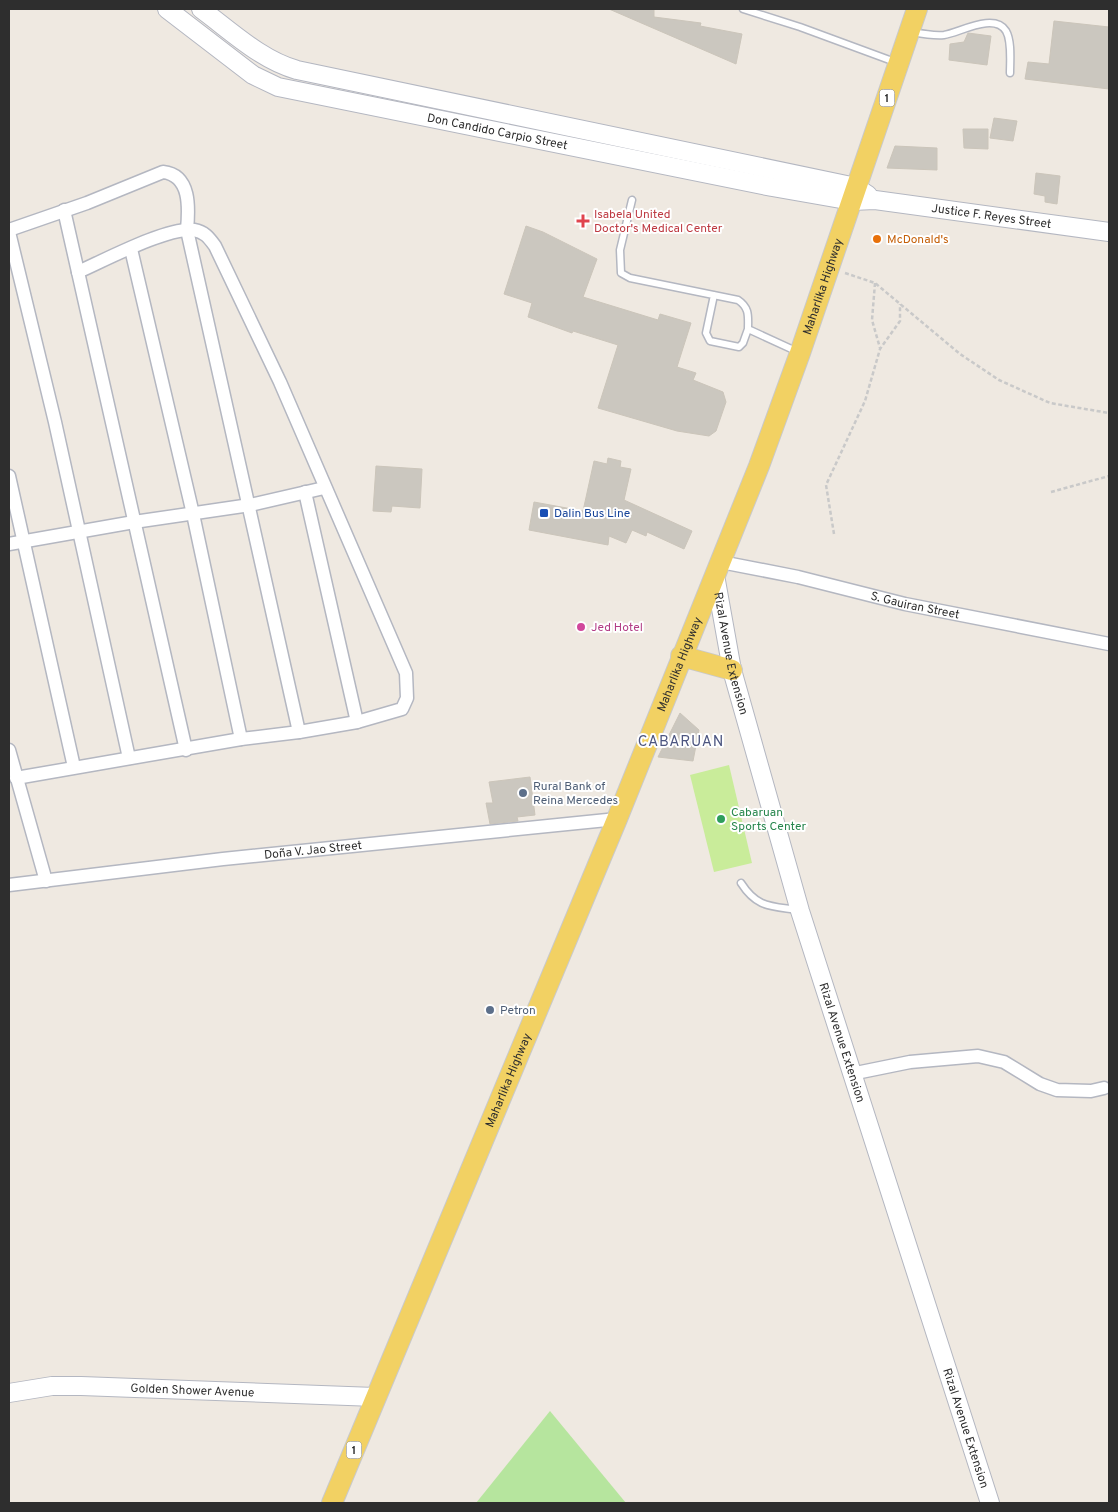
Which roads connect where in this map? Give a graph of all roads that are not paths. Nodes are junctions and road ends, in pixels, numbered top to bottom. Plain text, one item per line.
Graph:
1 (167, 9) edge
2 (201, 9) edge
3 (743, 9) edge
4 (917, 9) edge
5 (909, 32) junction
6 (898, 63) junction
7 (1010, 73) dead end
8 (854, 194) junction
9 (632, 200) dead end
10 (64, 210) junction
11 (187, 230) junction
12 (9, 231) edge
13 (1109, 232) edge
14 (131, 249) junction
15 (78, 272) junction
16 (714, 295) junction
17 (748, 330) junction
18 (800, 353) junction
19 (9, 476) edge
20 (324, 488) junction
21 (306, 492) junction
22 (250, 505) junction
23 (193, 514) junction
24 (134, 522) junction
25 (79, 532) junction
26 (23, 542) junction
27 (9, 544) edge
28 (718, 569) junction
29 (1109, 644) edge
30 (681, 656) junction
31 (732, 670) junction
32 (357, 722) junction
33 (299, 732) junction
34 (241, 739) junction
35 (9, 750) edge
36 (186, 750) junction
37 (129, 758) junction
38 (74, 767) junction
39 (16, 778) junction
40 (617, 819) junction
41 (46, 881) junction
42 (741, 883) dead end
43 (9, 885) edge
44 (800, 911) junction
45 (851, 1074) junction
46 (1104, 1088) dead end
47 (9, 1393) edge
48 (376, 1397) junction
49 (332, 1503) edge
50 (990, 1503) edge

1 - 8 street, Don Candido Carpio Street
2 - 8 street, Don Candido Carpio Street
3 - 6 lane
4 - 5 main road, Maharlika Highway / 1
5 - 6 main road, Maharlika Highway / 1
5 - 7 lane
6 - 8 main road, Maharlika Highway / 1
8 - 13 street, Justice F. Reyes Street
8 - 18 main road, Maharlika Highway / 1
9 - 16 lane
10 - 11 street
10 - 12 street
10 - 15 street
11 - 14 street
11 - 20 street
11 - 22 street
12 - 25 street
14 - 15 street
14 - 23 street
15 - 24 street
16 - 17 lane
16 - 17 lane
17 - 18 lane
18 - 28 main road, Maharlika Highway / 1
19 - 26 street
20 - 21 street
20 - 32 street
21 - 22 street
21 - 32 street
22 - 23 street
22 - 33 street
23 - 24 street
23 - 34 street
24 - 25 street
24 - 36 street
25 - 26 street
25 - 37 street
26 - 27 street
26 - 38 street
28 - 29 street, S. Gauiran Street
28 - 30 main road, Maharlika Highway / 1
28 - 31 street, Rizal Avenue Extension
30 - 31 main road
30 - 40 main road, Maharlika Highway / 1
31 - 44 street, Rizal Avenue Extension
32 - 33 street
33 - 34 street
34 - 36 street
35 - 39 street
36 - 37 street
37 - 38 street
38 - 39 street
39 - 41 street
40 - 41 street, Doña V. Jao Street
40 - 48 main road, Maharlika Highway / 1
41 - 43 street, Doña V. Jao Street
42 - 44 lane
44 - 45 street, Rizal Avenue Extension
45 - 46 street
45 - 50 street, Rizal Avenue Extension
47 - 48 street, Golden Shower Avenue
48 - 49 main road, Maharlika Highway / 1

